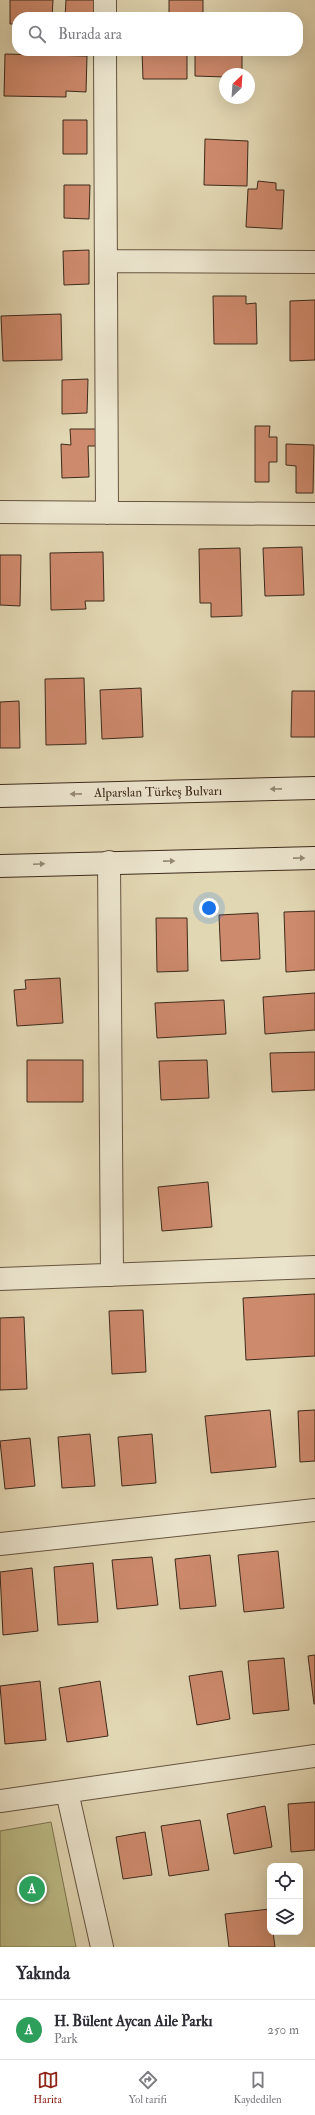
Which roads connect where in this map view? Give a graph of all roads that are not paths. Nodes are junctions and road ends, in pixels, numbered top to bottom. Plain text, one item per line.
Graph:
1 (105, 0) edge
2 (105, 12) edge
3 (105, 56) edge
4 (106, 261) junction
5 (315, 262) edge
6 (0, 512) edge
7 (107, 513) junction
8 (315, 514) edge
9 (315, 788) edge
10 (0, 796) edge
11 (315, 858) edge
12 (109, 862) junction
13 (0, 866) edge
14 (315, 1267) edge
15 (112, 1275) junction
16 (0, 1279) edge
17 (315, 1510) edge
18 (0, 1544) edge
19 (315, 1756) edge
20 (67, 1792) junction
21 (0, 1801) edge
22 (102, 1947) edge

1 - 2 street
3 - 4 street
4 - 5 street
4 - 7 street
6 - 7 street
7 - 8 street
9 -> 10 street, Alparslan Türkeş Bulvarı
12 -> 11 street
13 -> 12 street
12 - 15 street
14 - 15 street
15 - 16 street
17 - 18 street
19 - 20 street
20 - 21 street
20 - 22 street

